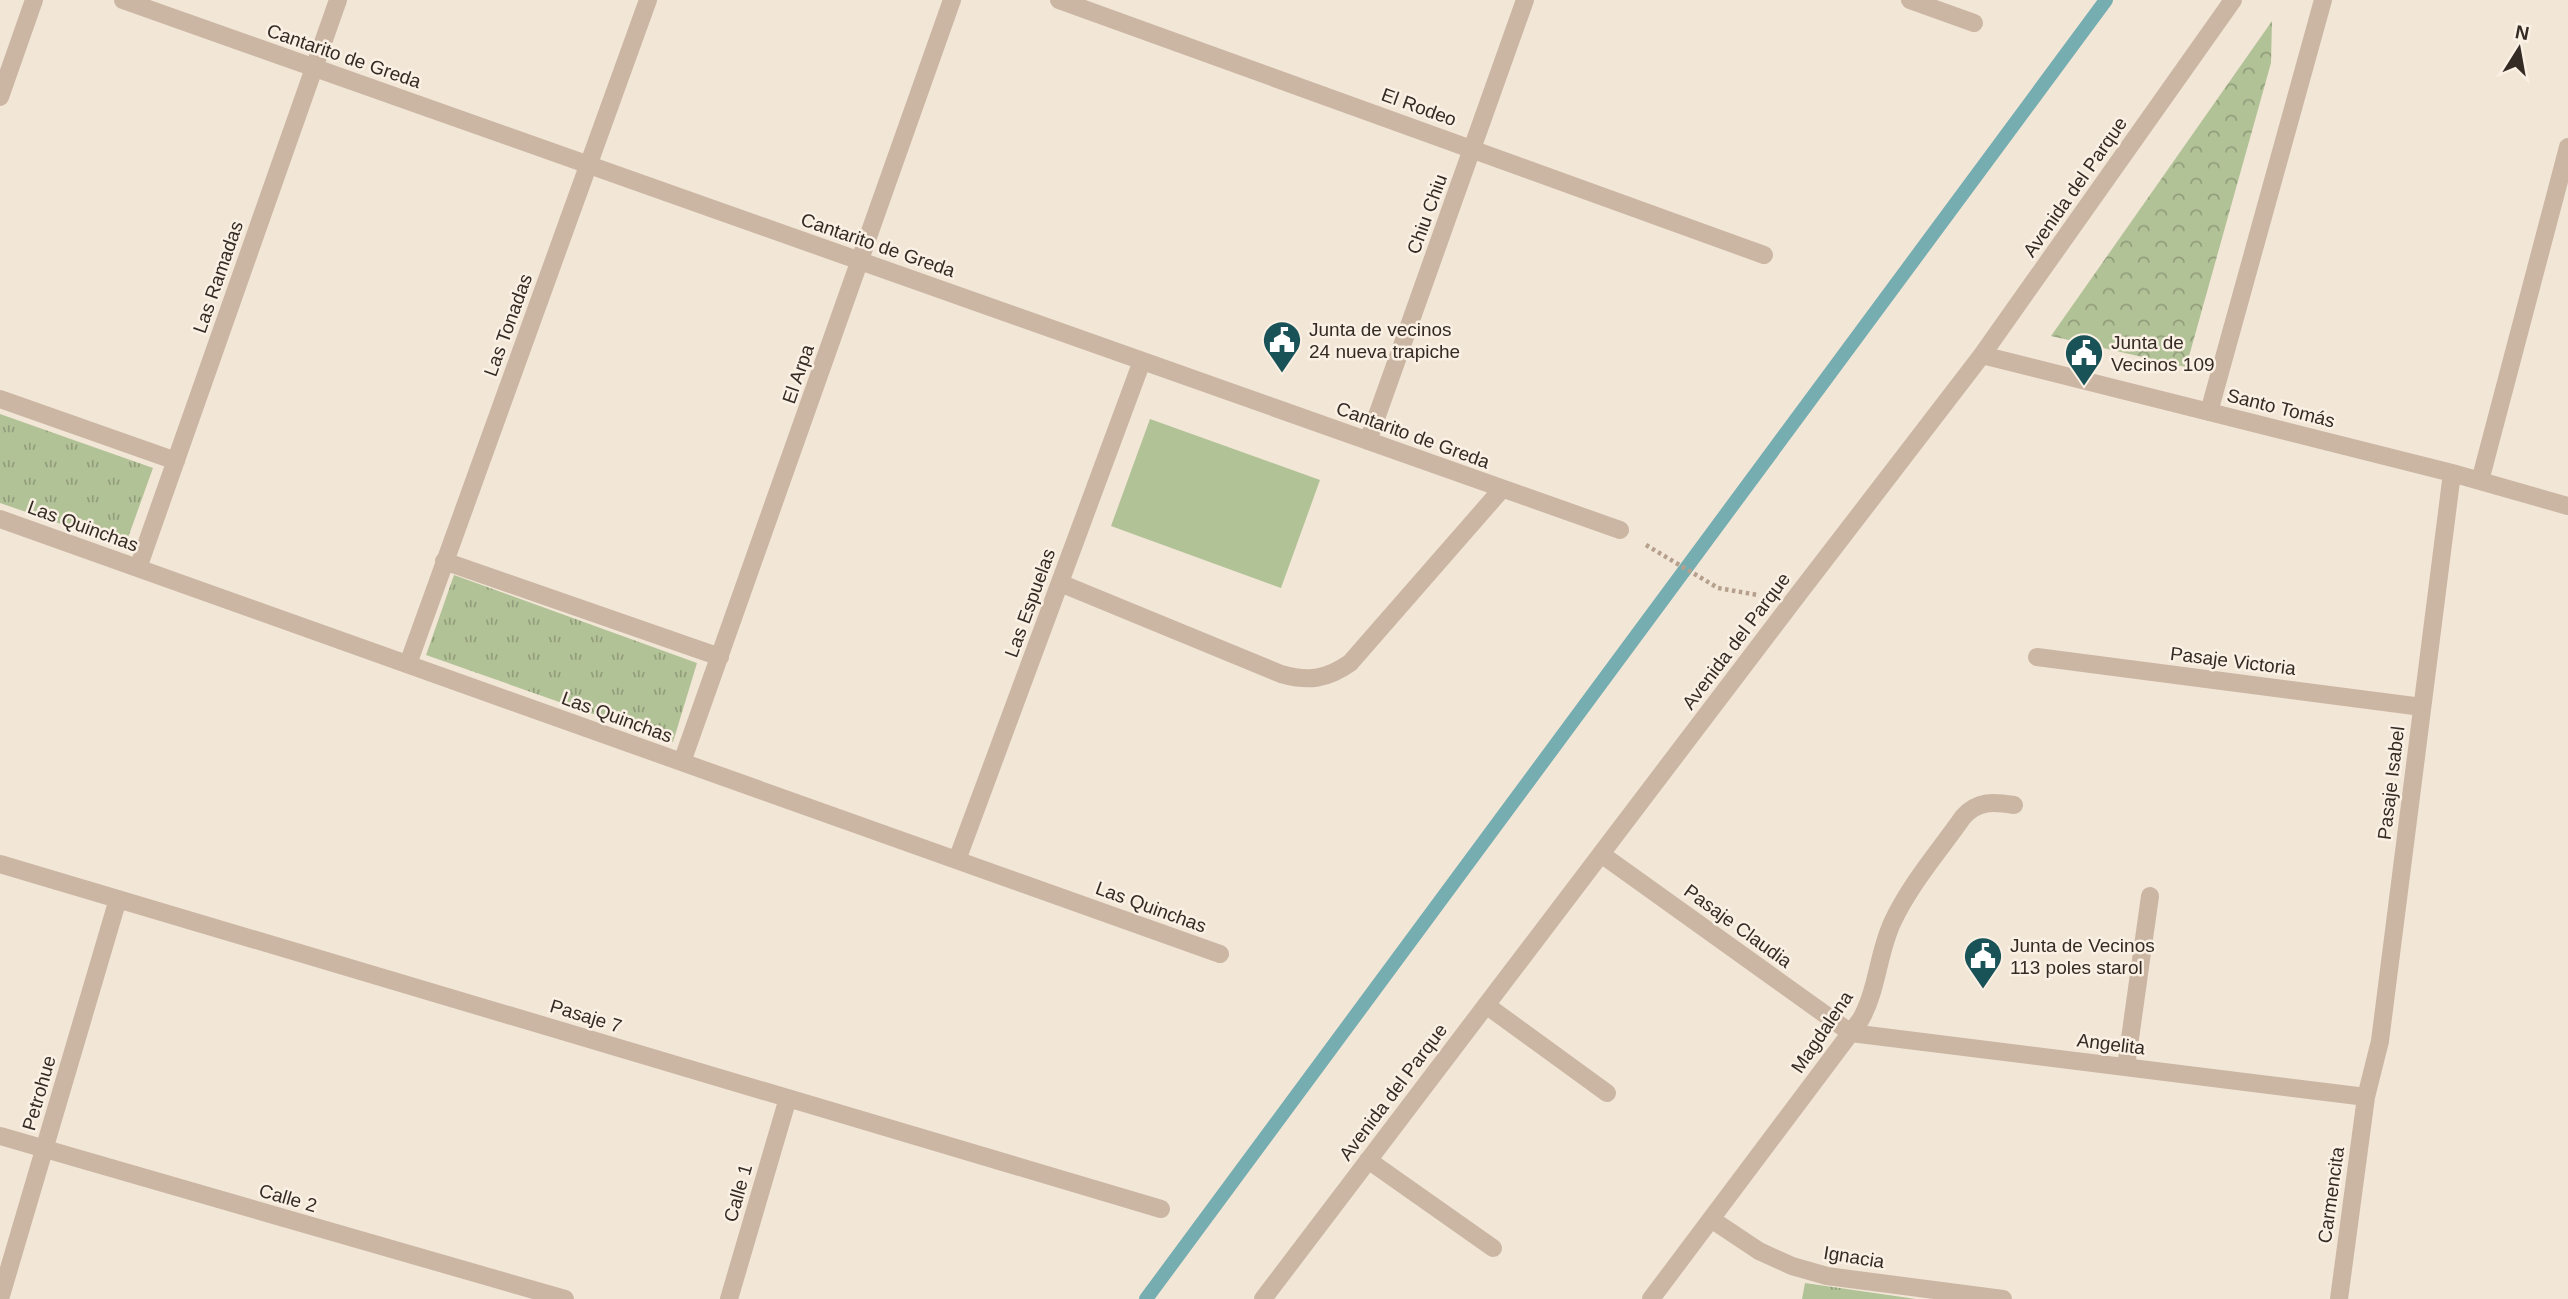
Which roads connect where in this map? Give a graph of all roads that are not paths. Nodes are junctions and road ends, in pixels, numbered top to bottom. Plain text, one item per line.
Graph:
1 (34, 0) edge
2 (123, 0) edge
3 (338, 0) edge
4 (648, 0) edge
5 (953, 0) edge
6 (1059, 0) edge
7 (1525, 0) edge
8 (1910, 0) edge
9 (2233, 0) edge
10 (2323, 0) edge
11 (1974, 23) dead end
12 (314, 68) junction
13 (0, 97) edge
14 (2568, 148) edge
15 (1472, 149) junction
16 (588, 165) junction
17 (1764, 255) dead end
18 (860, 261) junction
19 (1982, 355) junction
20 (1143, 361) junction
21 (0, 399) edge
22 (2209, 412) junction
23 (1368, 441) junction
24 (176, 461) junction
25 (2452, 473) junction
26 (2480, 481) junction
27 (1502, 489) junction
28 (2568, 506) edge
29 (0, 519) edge
30 (1619, 530) dead end
31 (444, 561) junction
32 (138, 568) junction
33 (1060, 583) junction
34 (720, 657) junction
35 (2037, 657) dead end
36 (408, 664) junction
37 (2422, 706) junction
38 (682, 762) junction
39 (2014, 805) dead end
40 (1601, 853) junction
41 (957, 860) junction
42 (0, 864) edge
43 (2150, 896) dead end
44 (118, 899) junction
45 (1220, 954) dead end
46 (1486, 1005) junction
47 (1852, 1033) junction
48 (2126, 1067) junction
49 (1607, 1093) dead end
50 (2366, 1097) junction
51 (788, 1098) junction
52 (0, 1136) edge
53 (44, 1149) junction
54 (1368, 1160) junction
55 (1161, 1209) dead end
56 (1711, 1219) junction
57 (1493, 1248) dead end
58 (0, 1299) edge
59 (565, 1299) edge
60 (729, 1299) edge
61 (1263, 1299) edge
62 (1651, 1299) edge
63 (2003, 1299) edge
64 (2339, 1299) edge

1 - 13 street
2 - 12 street, Cantarito de Greda
3 - 12 street, Las Ramadas
4 - 16 street, Las Tonadas
5 - 18 street, El Arpa
6 - 15 street, El Rodeo
7 - 15 street, Chiu Chiu
8 - 11 street
9 - 19 street, Avenida del Parque
10 - 22 street
12 - 16 street, Cantarito de Greda
12 - 24 street, Las Ramadas
14 - 26 street
15 - 17 street, El Rodeo
15 - 23 street, Chiu Chiu
16 - 18 street, Cantarito de Greda
16 - 31 street, Las Tonadas
18 - 20 street, Cantarito de Greda
18 - 34 street, El Arpa
19 - 22 street, Santo Tomás
19 - 40 street, Avenida del Parque
20 - 23 street, Cantarito de Greda
20 - 33 street, Las Espuelas
21 - 24 street
22 - 25 street, Santo Tomás
23 - 27 street, Cantarito de Greda
24 - 32 street, Las Ramadas
25 - 26 street, Santo Tomás
25 - 37 street, Pasaje Isabel
26 - 28 street, Santo Tomás
27 - 30 street, Cantarito de Greda
27 - 33 street
29 - 32 street, Las Quinchas
31 - 34 street
31 - 36 street, Las Tonadas
32 - 36 street, Las Quinchas
33 - 41 street, Las Espuelas
34 - 38 street, El Arpa
35 - 37 street, Pasaje Victoria
36 - 38 street, Las Quinchas
37 - 50 street, Pasaje Isabel
38 - 41 street, Las Quinchas
39 - 47 street, Magdalena
40 - 46 street, Avenida del Parque
40 - 47 street, Pasaje Claudia
41 - 45 street, Las Quinchas
42 - 44 street, Pasaje 7
43 - 48 street
44 - 51 street, Pasaje 7
44 - 53 street, Petrohue
46 - 49 street
46 - 54 street, Avenida del Parque
47 - 48 street, Angelita
47 - 56 street, Magdalena
48 - 50 street, Angelita
50 - 64 street, Carmencita
51 - 55 street, Pasaje 7
51 - 60 street, Calle 1
52 - 53 street, Calle 2
53 - 58 street, Petrohue
53 - 59 street, Calle 2
54 - 57 street
54 - 61 street, Avenida del Parque
56 - 62 street, Magdalena
56 - 63 street, Ignacia

